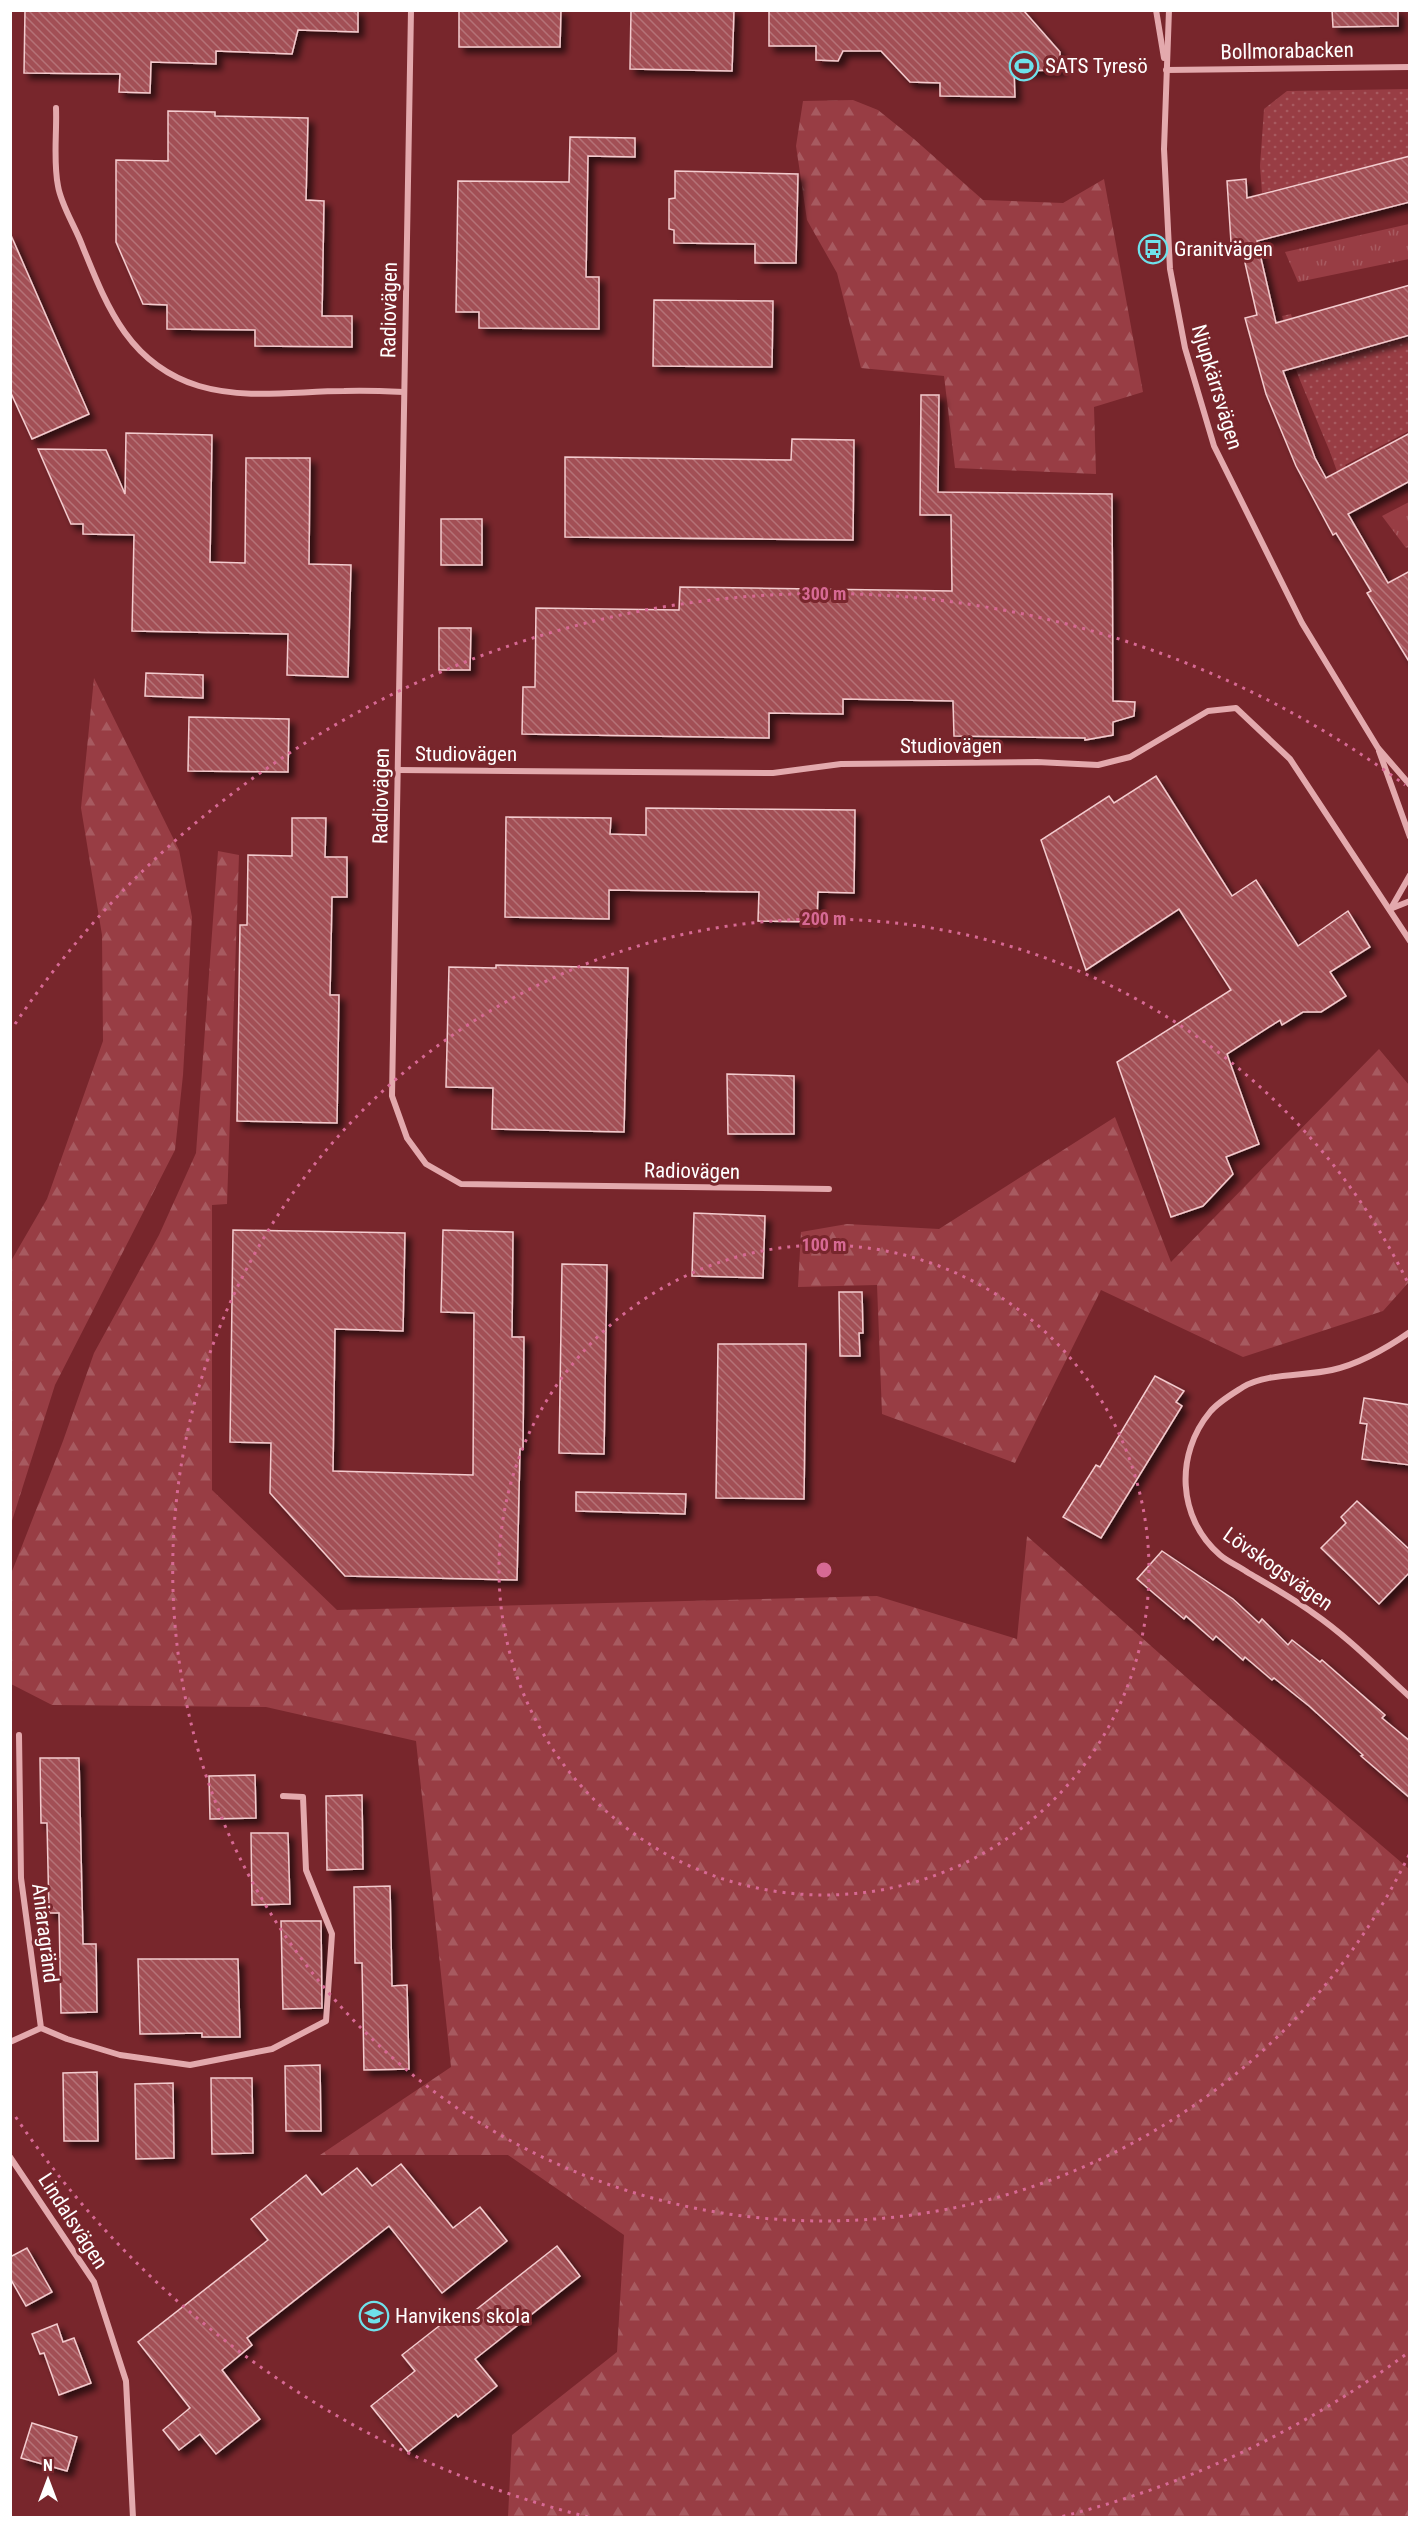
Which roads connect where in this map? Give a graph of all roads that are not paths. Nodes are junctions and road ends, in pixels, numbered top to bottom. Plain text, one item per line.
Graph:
1 (411, 10) edge
2 (1156, 10) edge
3 (1169, 10) edge
4 (1410, 67) edge
5 (1166, 70) junction
6 (56, 108) dead end
7 (404, 392) junction
8 (1378, 748) junction
9 (398, 770) junction
10 (1410, 784) edge
11 (1410, 837) edge
12 (1410, 875) edge
13 (1410, 901) edge
14 (1390, 910) junction
15 (1410, 941) edge
16 (829, 1189) dead end
17 (1410, 1332) edge
18 (1410, 1697) edge
19 (19, 1735) dead end
20 (283, 1796) dead end
21 (41, 2028) junction
22 (10, 2042) edge
23 (10, 2157) edge
24 (133, 2517) edge

1 - 7 street, Radiovägen
2 - 5 street, Njupkärrsvägen
3 - 5 street, Njupkärrsvägen
4 - 5 street, Bollmorabacken
5 - 8 street, Njupkärrsvägen
6 - 7 street
7 - 9 street, Radiovägen
8 - 10 street, Njupkärrsvägen
8 - 11 street, Njupkärrsvägen
9 - 14 street, Studiovägen
9 - 16 street, Radiovägen
12 - 14 street
13 - 14 street
14 - 15 street, Studiovägen
17 - 18 street, Lövskogsvägen
19 - 21 street, Aniaragränd
20 - 21 street
21 - 22 street
23 - 24 street, Lindalsvägen

